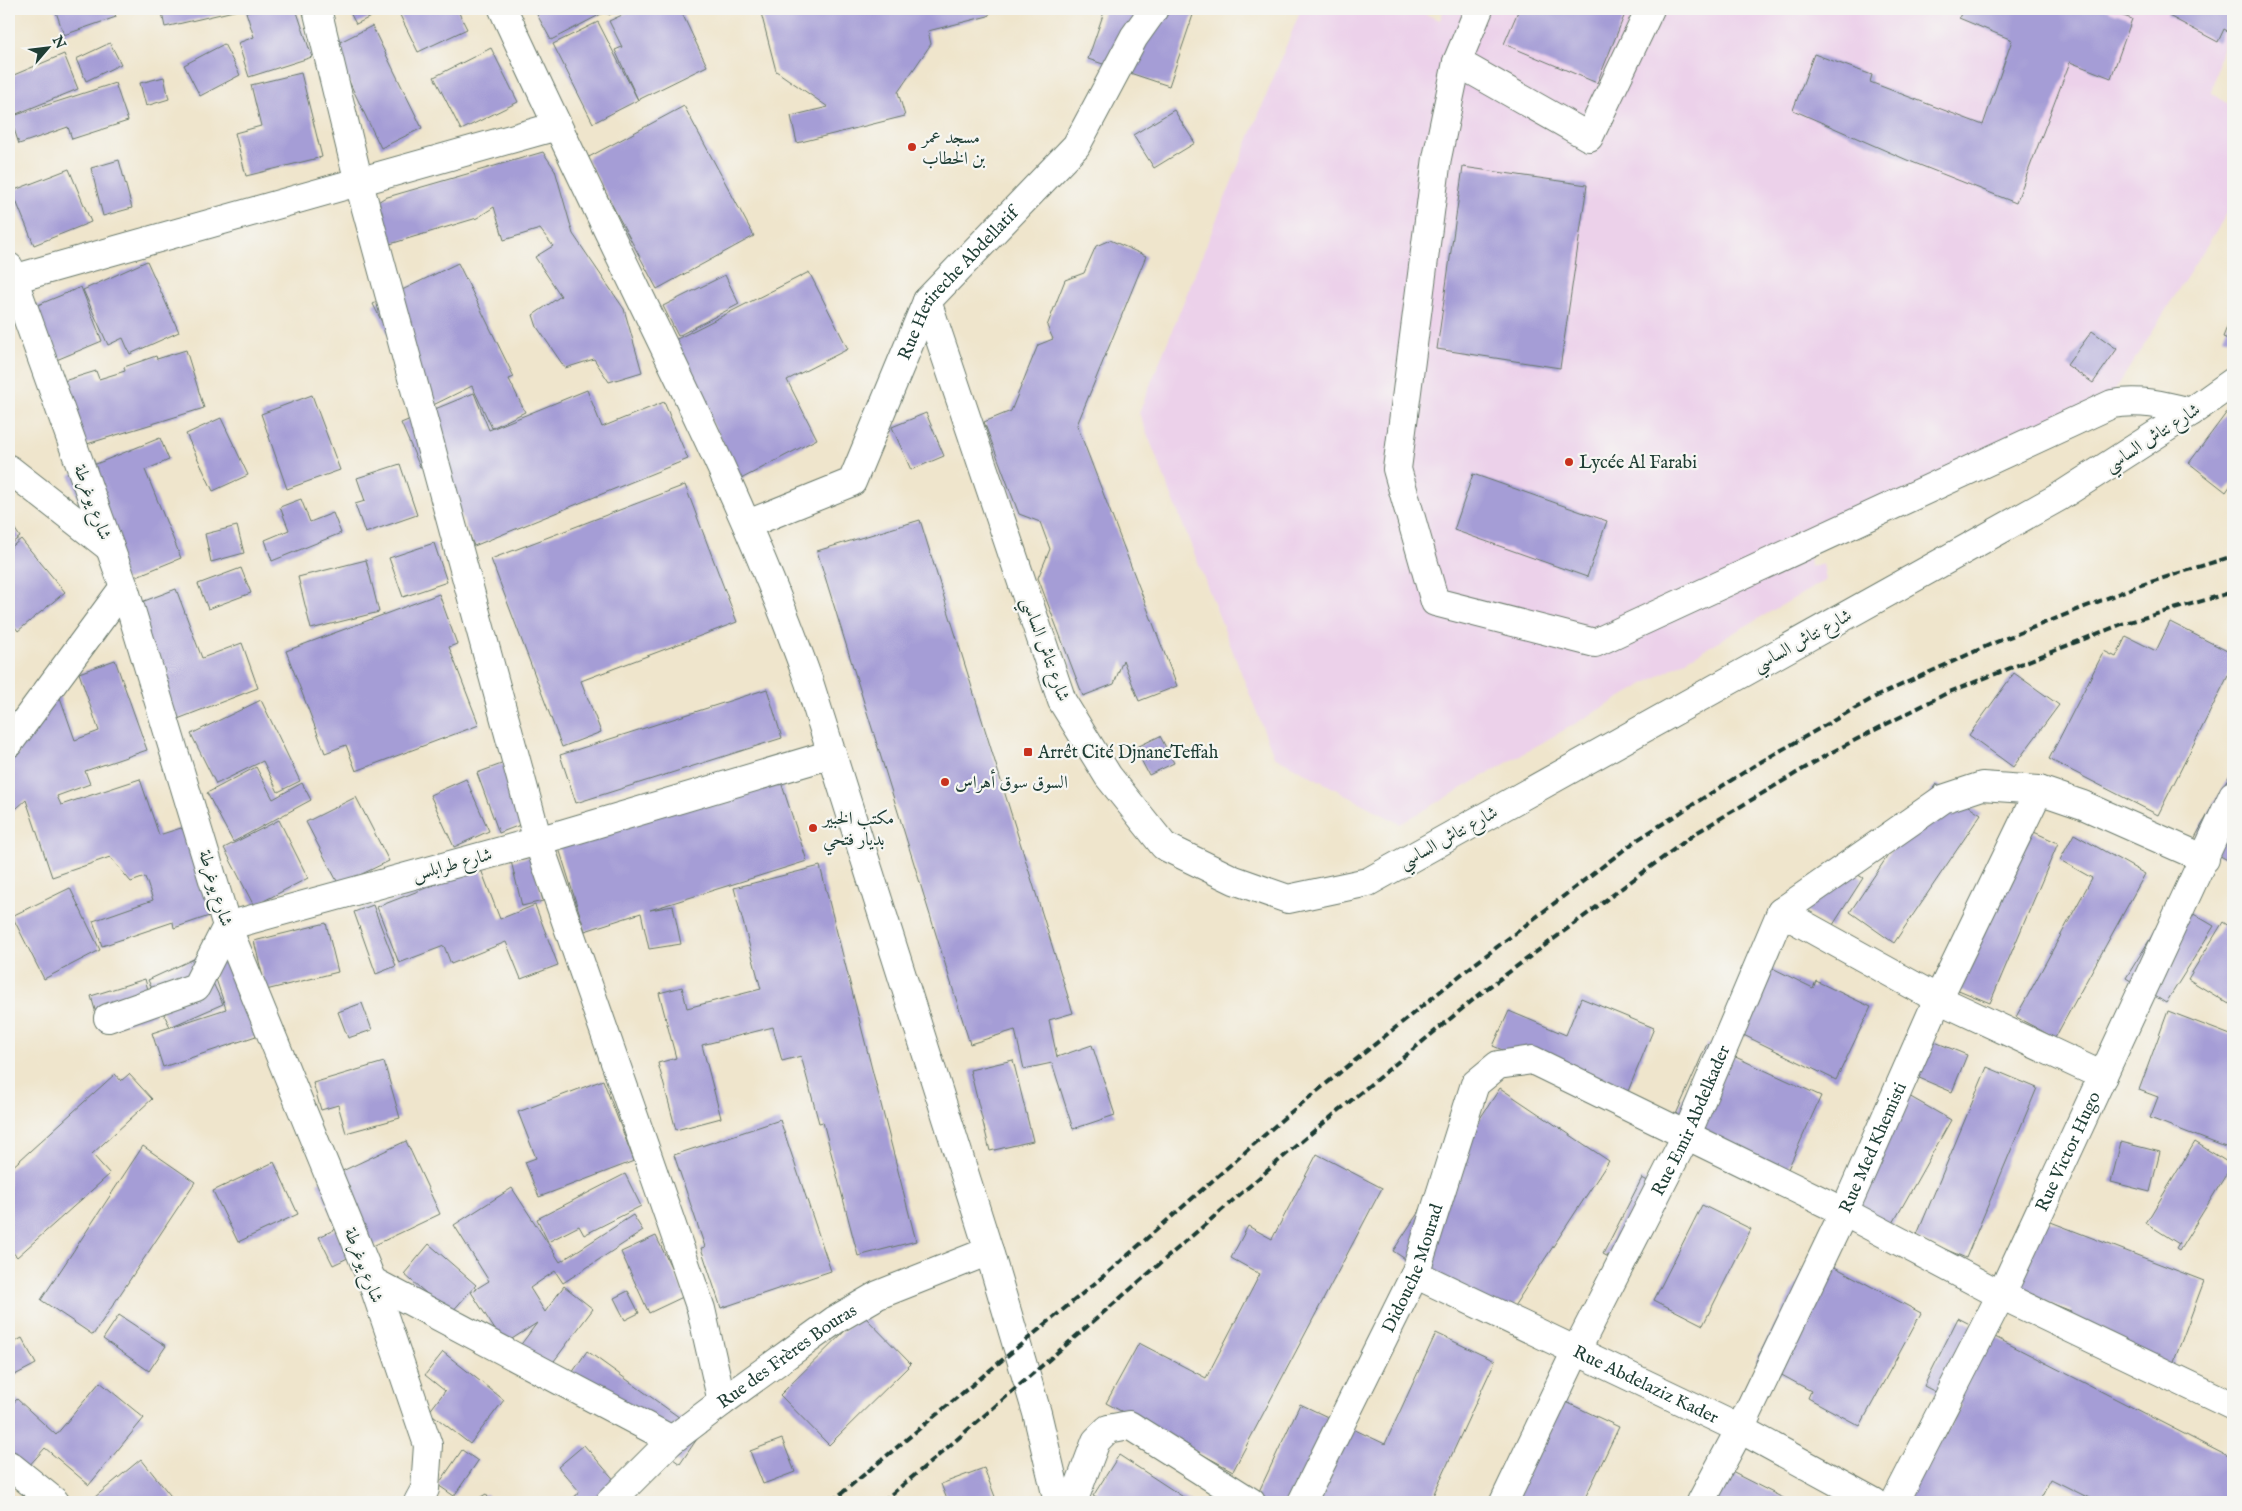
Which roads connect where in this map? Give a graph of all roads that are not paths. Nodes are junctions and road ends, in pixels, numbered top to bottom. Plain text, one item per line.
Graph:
1 (317, 9) edge
2 (503, 9) edge
3 (1154, 9) edge
4 (1479, 9) edge
5 (1650, 9) edge
6 (1457, 62) junction
7 (557, 126) junction
8 (359, 183) junction
9 (11, 273) edge
10 (927, 301) junction
11 (2233, 382) edge
12 (2191, 412) junction
13 (9, 469) edge
14 (748, 524) junction
15 (110, 548) junction
16 (124, 587) junction
17 (9, 743) edge
18 (832, 754) junction
19 (2039, 790) junction
20 (2233, 795) edge
21 (538, 841) junction
22 (2205, 859) junction
23 (1781, 912) junction
24 (227, 926) junction
25 (1938, 999) junction
26 (108, 1018) dead end
27 (2102, 1076) junction
28 (1687, 1134) junction
29 (1844, 1212) junction
30 (989, 1251) junction
31 (1415, 1274) junction
32 (372, 1281) junction
33 (2001, 1295) junction
34 (1576, 1351) junction
35 (722, 1402) junction
36 (2233, 1406) edge
37 (1740, 1429) junction
38 (672, 1440) junction
39 (9, 1465) edge
40 (55, 1502) edge
41 (418, 1502) edge
42 (610, 1502) edge
43 (1058, 1502) edge
44 (1073, 1502) edge
45 (1251, 1502) edge
46 (1302, 1502) edge
47 (1504, 1502) edge
48 (1701, 1502) edge
49 (1874, 1502) edge
50 (1894, 1502) edge

1 - 8 street
2 - 7 street
3 - 10 street, Rue Herireche Abdellatif
4 - 6 street
5 - 6 street
6 - 12 street
7 - 8 street
7 - 14 street
8 - 9 street
8 - 21 street
9 - 15 street, شارع يوغرطة
10 - 12 street, شارع نتاش الساسي
10 - 14 street, Rue Herireche Abdellatif
11 - 12 street, شارع نتاش الساسي
13 - 15 street
14 - 18 street
15 - 16 street, شارع يوغرطة
16 - 17 street
16 - 24 street, شارع يوغرطة
18 - 21 street, شارع طرابلس
18 - 30 street
19 - 22 street
19 - 23 street
19 - 25 street, Rue Med Khemisti
20 - 22 street, Rue Victor Hugo
21 - 24 street, شارع طرابلس
21 - 35 street
22 - 27 street, Rue Victor Hugo
23 - 25 street
23 - 28 street, Rue Emir Abdelkader
24 - 26 street
24 - 32 street, شارع يوغرطة
25 - 27 street
25 - 29 street, Rue Med Khemisti
27 - 33 street, Rue Victor Hugo
28 - 29 street
28 - 31 street, Didouche Mourad
28 - 34 street, Rue Emir Abdelkader
29 - 33 street
29 - 37 street, Rue Med Khemisti
30 - 35 street, Rue des Frères Bouras
30 - 43 street
31 - 34 street, Rue Abdelaziz Kader
31 - 46 street, Didouche Mourad
32 - 38 street
32 - 41 street, شارع يوغرطة
33 - 36 street
33 - 50 street, Rue Victor Hugo
34 - 37 street, Rue Abdelaziz Kader
34 - 47 street, Rue Emir Abdelkader
35 - 38 street, Rue des Frères Bouras
37 - 48 street, Rue Med Khemisti
37 - 49 street, Rue Abdelaziz Kader
38 - 42 street, Rue des Frères Bouras
39 - 40 street
44 - 45 street

